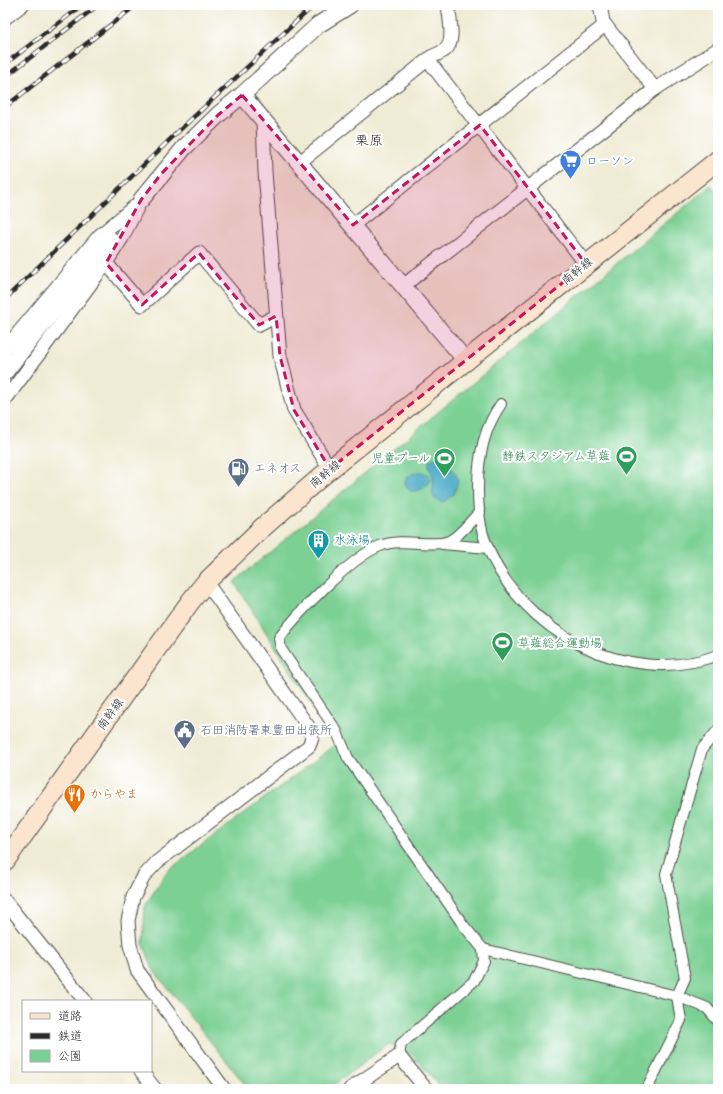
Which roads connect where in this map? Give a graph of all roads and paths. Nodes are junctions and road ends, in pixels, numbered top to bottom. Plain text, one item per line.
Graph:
1 (22, 5) edge
2 (350, 5) edge
3 (448, 5) edge
4 (600, 5) edge
5 (5, 18) edge
6 (605, 25) junction
7 (718, 49) edge
8 (428, 60) junction
9 (655, 89) junction
10 (242, 95) junction
11 (263, 120) junction
12 (480, 125) junction
13 (300, 162) junction
14 (717, 164) edge
15 (527, 188) junction
16 (141, 200) junction
17 (353, 225) junction
18 (110, 239) joint
19 (106, 263) junction
20 (586, 264) junction
21 (403, 286) junction
22 (276, 316) junction
23 (5, 349) edge
24 (467, 362) junction
25 (5, 372) edge
26 (5, 400) edge
27 (501, 404) dead end
28 (330, 469) junction
29 (480, 512) junction
30 (441, 544) junction
31 (488, 548) junction
32 (206, 582) junction
33 (718, 654) edge
34 (718, 730) edge
35 (5, 860) edge
36 (5, 901) edge
37 (483, 949) junction
38 (677, 996) junction
39 (84, 1000) edge
40 (718, 1021) edge
41 (399, 1056) junction
42 (141, 1072) edge
43 (155, 1089) edge
44 (224, 1089) edge
45 (350, 1089) edge
46 (426, 1089) edge
47 (647, 1089) edge

1 - 5 street
2 - 10 street
3 - 8 street
4 - 6 street
6 - 9 street
6 - 12 street
7 - 9 street
8 - 12 street
8 - 13 street
9 - 15 street
10 - 11 street
10 - 16 street
11 - 13 street
11 - 22 street
12 - 15 street
12 - 17 street
13 - 17 street
14 - 20 main road, 南幹線
15 - 20 street
15 - 21 street
16 - 18 street
16 - 19 street
16 - 23 street
17 - 21 street
18 - 25 street
19 - 22 street
19 - 26 street
20 - 24 main road, 南幹線
21 - 24 street
22 - 28 street
24 - 28 main road, 南幹線
27 - 29 street
28 - 32 main road, 南幹線
29 - 30 street
29 - 31 street
30 - 31 street
30 - 37 street
31 - 33 street
32 - 35 main road, 南幹線
32 - 44 street
34 - 38 street
36 - 39 street
37 - 38 street
37 - 41 street
38 - 40 street
38 - 47 street
41 - 45 street
41 - 46 street
42 - 43 street

